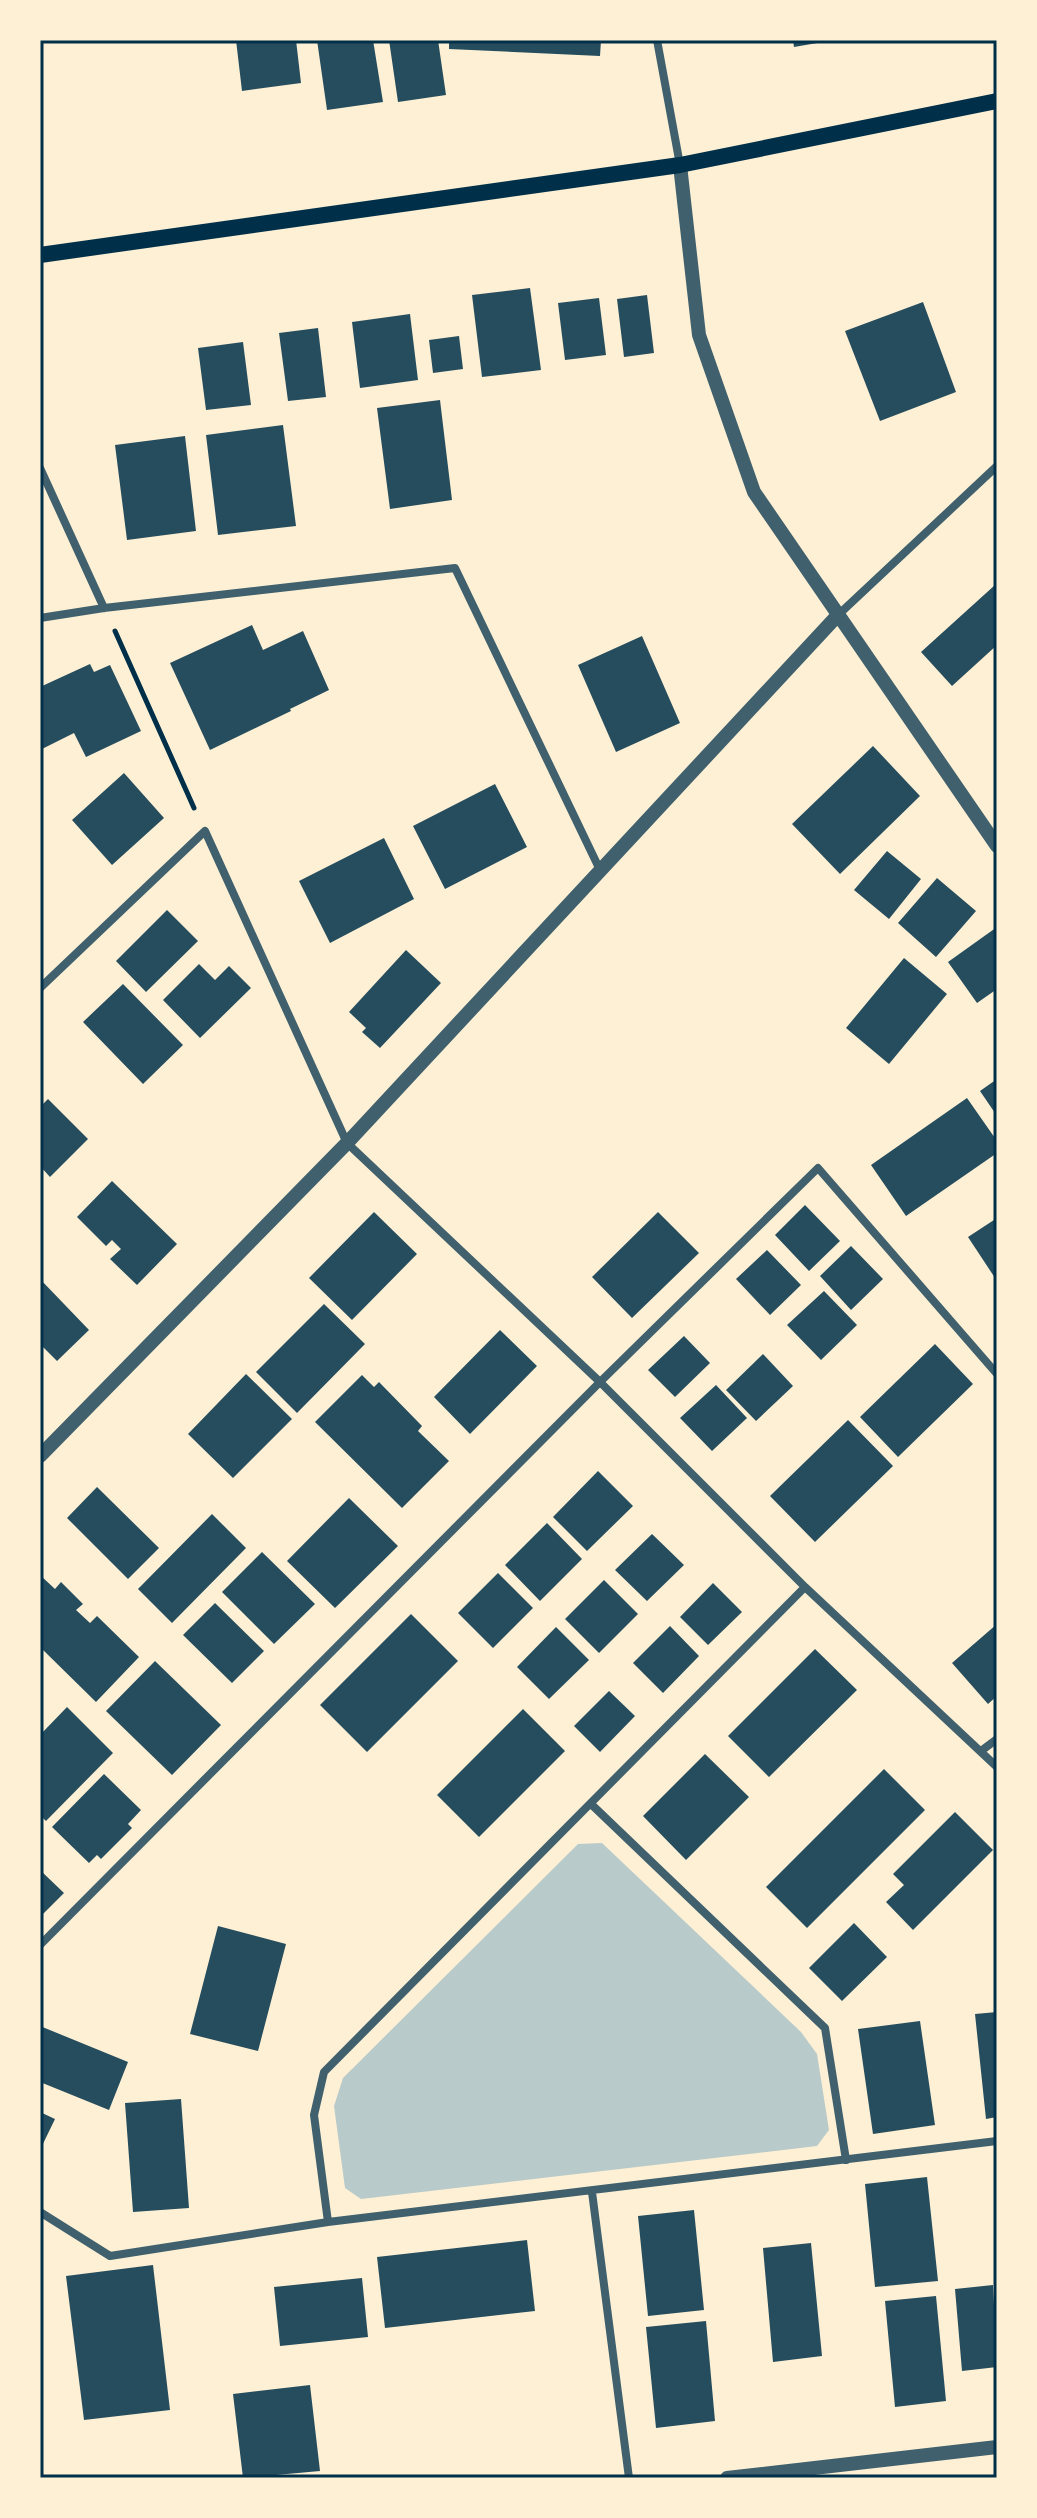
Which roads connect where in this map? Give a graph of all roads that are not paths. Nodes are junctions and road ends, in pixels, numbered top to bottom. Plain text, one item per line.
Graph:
1 (657, 40) edge
2 (997, 101) edge
3 (680, 165) junction
4 (40, 255) edge
5 (997, 466) edge
6 (40, 468) edge
7 (104, 608) junction
8 (837, 616) junction
9 (40, 618) edge
10 (997, 846) edge
11 (600, 870) junction
12 (40, 988) edge
13 (347, 1143) junction
14 (997, 1374) edge
15 (600, 1382) junction
16 (40, 1456) edge
17 (805, 1587) junction
18 (997, 1739) edge
19 (981, 1751) junction
20 (997, 1767) edge
21 (591, 1804) junction
22 (40, 1945) edge
23 (997, 2141) edge
24 (846, 2160) junction
25 (592, 2192) junction
26 (40, 2212) edge
27 (328, 2222) junction
28 (997, 2447) edge
29 (629, 2478) edge
30 (727, 2478) edge

1 - 3 street
2 - 3 main road
3 - 4 main road
3 - 8 street
5 - 8 street
6 - 7 street
7 - 9 street
7 - 11 street
8 - 10 street
8 - 11 street
11 - 13 street
12 - 13 street
13 - 15 street
13 - 16 street
14 - 15 street
15 - 17 street
15 - 22 street
17 - 19 street
17 - 21 street
18 - 19 street
19 - 20 street
21 - 24 street
21 - 27 street
23 - 24 street
24 - 25 street
25 - 27 street
25 - 29 street
26 - 27 street
28 - 30 street

